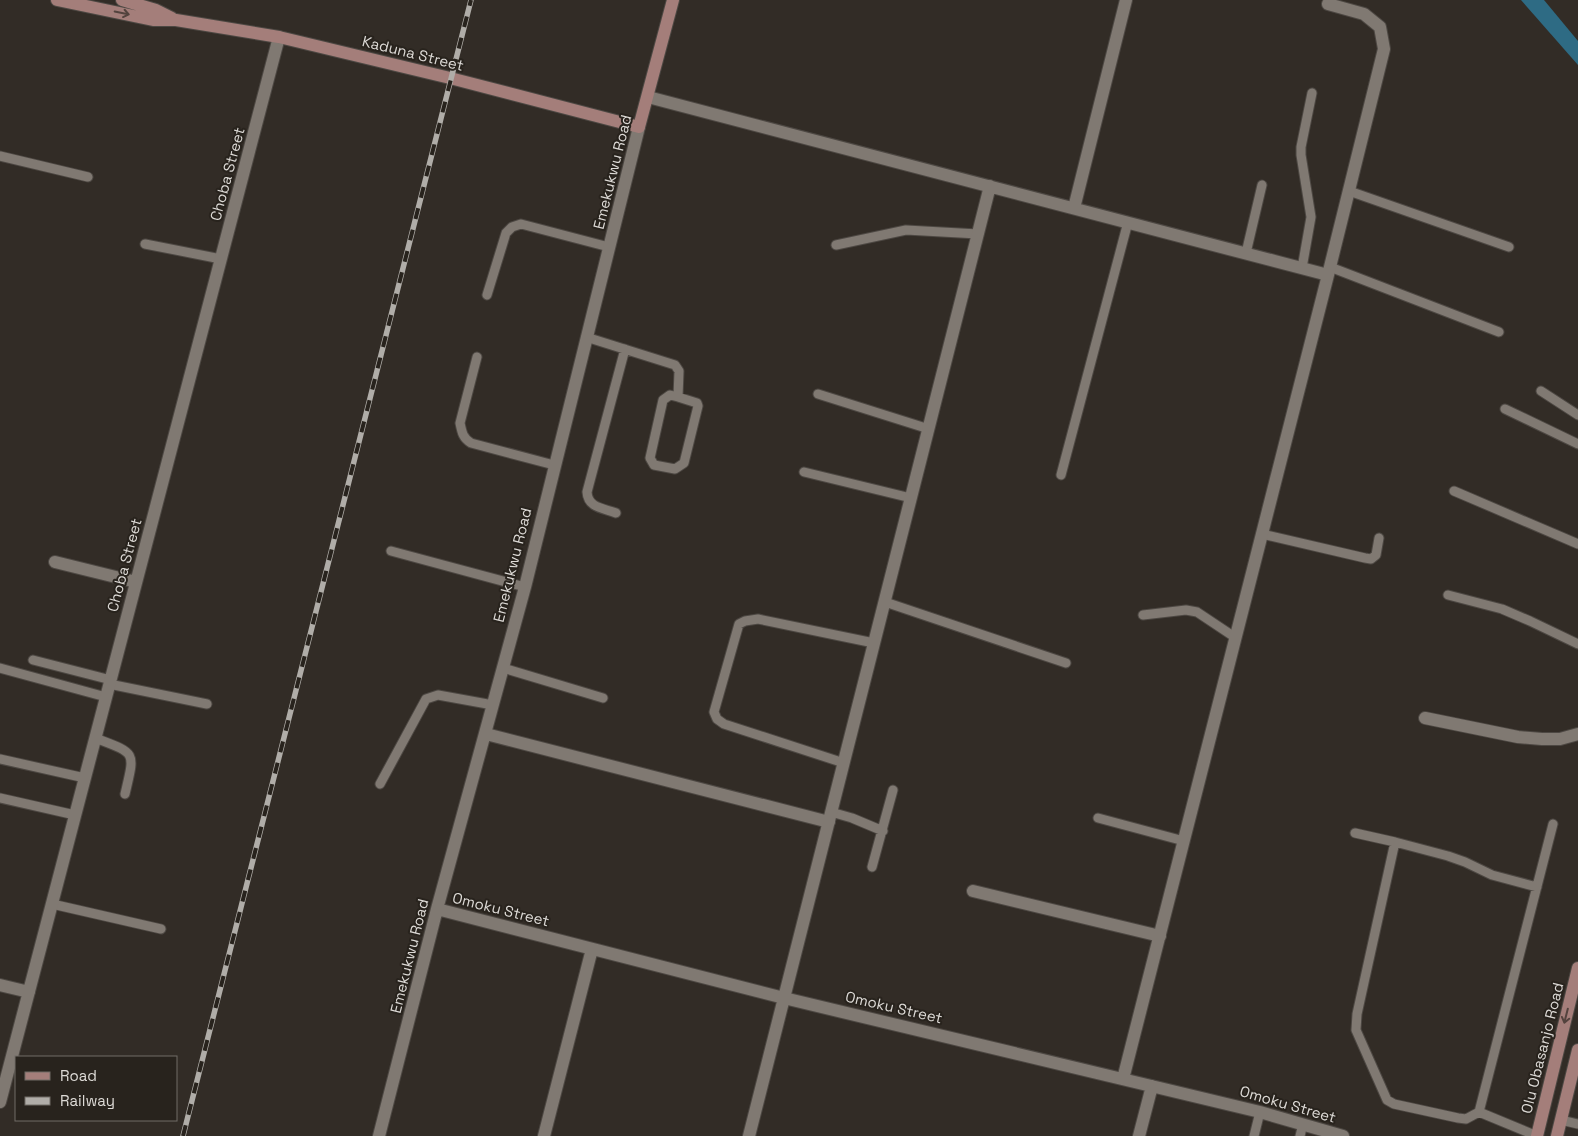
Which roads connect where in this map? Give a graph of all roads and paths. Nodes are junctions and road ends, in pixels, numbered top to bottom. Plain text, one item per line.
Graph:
1 (57, 0) edge
2 (122, 0) edge
3 (673, 0) edge
4 (1126, 0) edge
5 (1328, 4) dead end
6 (176, 20) junction
7 (279, 37) junction
8 (1312, 93) dead end
9 (648, 97) junction
10 (639, 128) junction
11 (0, 156) edge
12 (88, 178) dead end
13 (1262, 185) dead end
14 (990, 186) junction
15 (1349, 192) junction
16 (1074, 208) junction
17 (1128, 222) junction
18 (978, 234) junction
19 (145, 244) dead end
20 (836, 245) dead end
21 (609, 247) junction
22 (1509, 247) dead end
23 (1246, 253) junction
24 (221, 259) junction
25 (1302, 268) junction
26 (1329, 271) junction
27 (487, 295) dead end
28 (1499, 332) dead end
29 (586, 337) junction
30 (625, 349) junction
31 (477, 357) dead end
32 (1541, 391) dead end
33 (818, 394) dead end
34 (678, 398) junction
35 (1504, 409) dead end
36 (1578, 415) edge
37 (929, 429) junction
38 (1578, 444) edge
39 (554, 465) junction
40 (804, 472) dead end
41 (1061, 474) dead end
42 (1454, 491) dead end
43 (911, 498) junction
44 (616, 513) dead end
45 (1262, 534) junction
46 (1379, 538) dead end
47 (1578, 544) edge
48 (390, 551) dead end
49 (55, 562) dead end
50 (136, 582) junction
51 (524, 587) junction
52 (1448, 595) dead end
53 (885, 602) junction
54 (1143, 615) dead end
55 (1236, 638) junction
56 (874, 643) junction
57 (1578, 644) edge
58 (33, 660) dead end
59 (1066, 663) dead end
60 (0, 668) edge
61 (502, 668) junction
62 (109, 687) junction
63 (603, 698) dead end
64 (206, 704) dead end
65 (493, 705) junction
66 (1425, 718) dead end
67 (486, 734) junction
68 (1578, 734) edge
69 (95, 738) junction
70 (0, 759) edge
71 (844, 763) junction
72 (85, 778) junction
73 (380, 784) dead end
74 (893, 790) dead end
75 (125, 794) dead end
76 (0, 798) edge
77 (75, 815) junction
78 (830, 817) junction
79 (1098, 818) dead end
80 (1553, 824) dead end
81 (883, 830) junction
82 (1355, 833) dead end
83 (1184, 841) junction
84 (1395, 842) junction
85 (872, 867) dead end
86 (1537, 887) junction
87 (973, 891) dead end
88 (52, 904) junction
89 (437, 909) junction
90 (161, 929) dead end
91 (1160, 936) junction
92 (592, 949) junction
93 (1578, 968) edge
94 (0, 985) edge
95 (29, 992) junction
96 (784, 998) junction
97 (1578, 1050) edge
98 (1123, 1079) junction
99 (1152, 1086) junction
100 (0, 1102) edge
101 (1260, 1112) junction
102 (1479, 1112) junction
103 (1561, 1120) junction
104 (1578, 1124) edge
105 (1301, 1130) edge
106 (379, 1136) edge
107 (544, 1136) edge
108 (749, 1136) edge
109 (1139, 1136) edge
110 (1254, 1136) edge
111 (1342, 1136) edge
112 (1537, 1136) edge
113 (1557, 1136) edge

1 -> 6 street, Kaduna Street
2 - 6 street, Kaduna Street
3 - 9 street, Emekukwu Road
4 - 16 street
5 - 15 street
6 - 7 street, Kaduna Street
7 - 10 street, Kaduna Street
7 - 24 street, Choba Street
8 - 25 lane
9 - 10 street, Emekukwu Road
9 - 14 street
10 - 21 street, Emekukwu Road
11 - 12 lane
13 - 23 lane
14 - 16 street
14 - 18 street
15 - 22 lane
15 - 26 street
16 - 17 street
17 - 23 street
17 - 41 lane
18 - 20 lane
18 - 37 street
19 - 24 lane
21 - 27 lane
21 - 29 street, Emekukwu Road
23 - 25 street
24 - 50 street, Choba Street
25 - 26 street
26 - 28 lane
26 - 45 street
29 - 30 lane
29 - 39 street, Emekukwu Road
30 - 34 lane
30 - 44 lane
31 - 39 lane
32 - 36 lane
33 - 37 lane
34 - 34 lane
35 - 38 lane
37 - 43 street
39 - 51 street, Emekukwu Road
40 - 43 lane
42 - 47 lane
43 - 53 street
45 - 46 lane
45 - 55 street
48 - 51 lane
49 - 50 street
50 - 62 street, Choba Street
51 - 61 street, Emekukwu Road
52 - 57 lane
53 - 56 street
53 - 59 lane
54 - 55 lane
55 - 83 street
56 - 71 street
56 - 71 lane
58 - 62 lane
60 - 62 lane
61 - 63 lane
61 - 65 street, Emekukwu Road
62 - 64 lane
62 - 69 street, Choba Street
65 - 67 street, Emekukwu Road
65 - 73 lane
66 - 68 street
67 - 78 street
67 - 89 street, Emekukwu Road
69 - 72 street, Choba Street
69 - 75 lane
70 - 72 lane
71 - 78 street
72 - 77 street, Choba Street
74 - 81 lane
76 - 77 lane
77 - 88 street, Choba Street
78 - 81 lane
78 - 96 street
79 - 83 lane
80 - 86 lane
81 - 85 lane
82 - 84 lane
83 - 91 street
84 - 86 lane
84 - 102 lane
86 - 102 lane
87 - 91 street
88 - 90 lane
88 - 95 street, Choba Street
89 - 92 street, Omoku Street
89 - 106 street, Emekukwu Road
91 - 98 street
92 - 96 street, Omoku Street
92 - 107 street
93 -> 112 street, Olu Obasanjo Road
94 - 95 street
95 - 100 street, Choba Street
96 - 98 street, Omoku Street
96 - 108 street
97 - 103 street
98 - 99 street, Omoku Street
99 - 101 street, Omoku Street
99 - 109 street
101 - 105 street, Omoku Street
101 - 110 lane
102 - 112 lane
103 - 104 lane
103 - 113 street
105 - 111 street, Omoku Street

